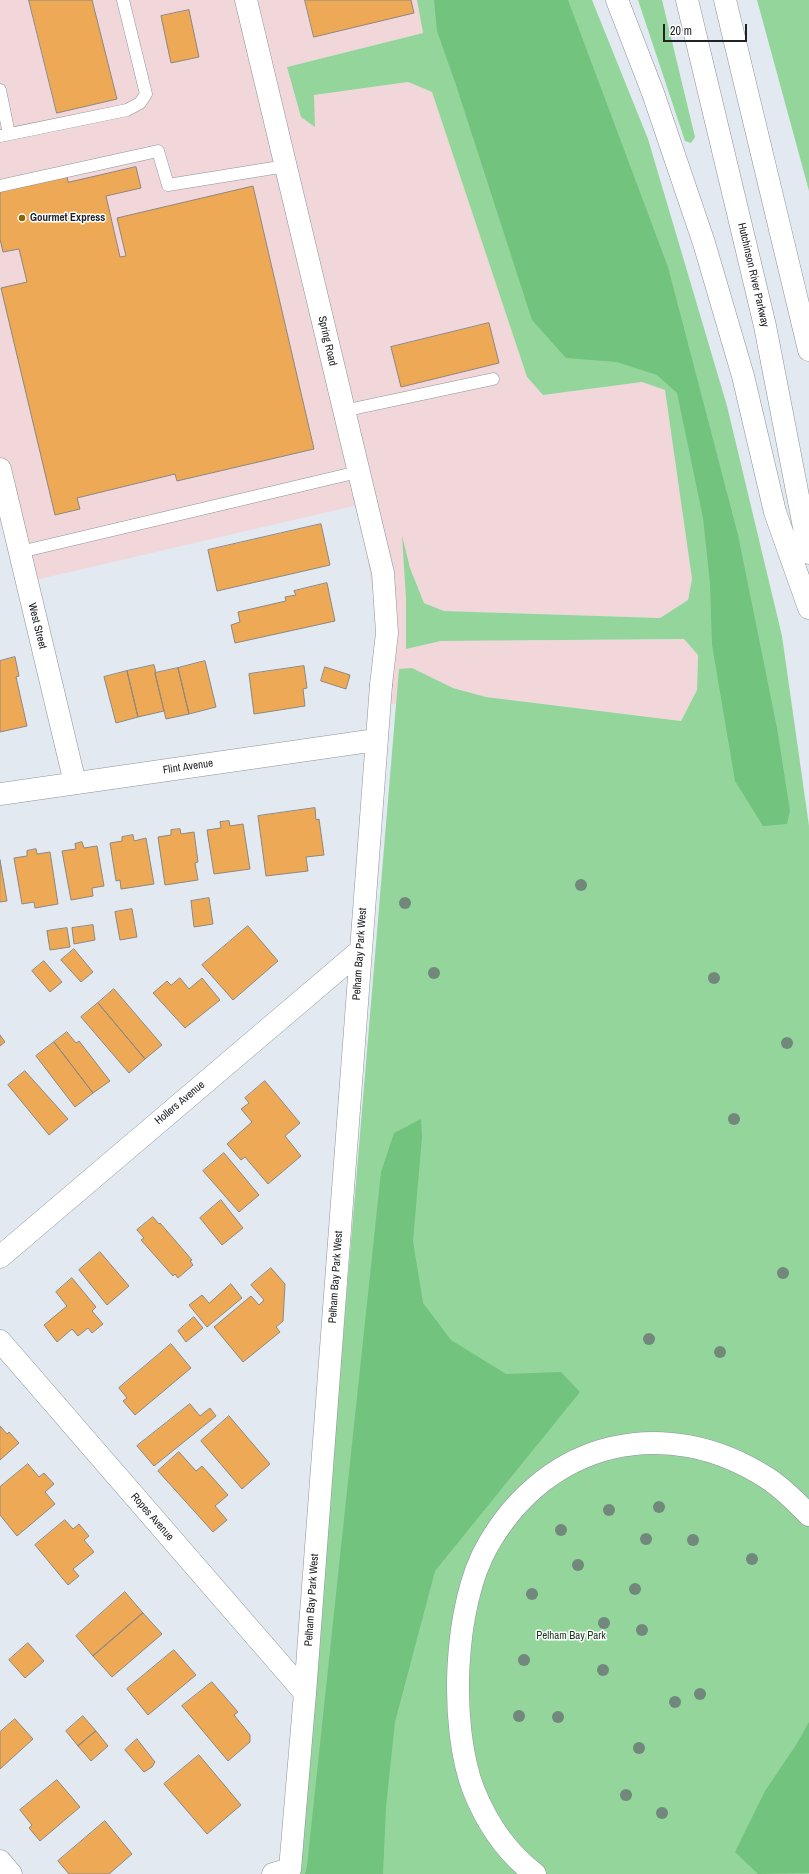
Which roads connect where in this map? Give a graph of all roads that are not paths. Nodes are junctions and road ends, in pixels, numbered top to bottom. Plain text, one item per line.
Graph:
1 (123, 0) edge
2 (246, 0) edge
3 (618, 0) edge
4 (687, 0) edge
5 (725, 0) edge
6 (0, 90) edge
7 (5, 135) edge
8 (286, 166) junction
9 (0, 186) edge
10 (809, 350) edge
11 (493, 379) dead end
12 (343, 411) junction
13 (0, 469) edge
14 (358, 472) junction
15 (20, 552) junction
16 (809, 553) edge
17 (809, 608) edge
18 (381, 685) joint
19 (376, 740) junction
20 (75, 783) junction
21 (0, 794) edge
22 (361, 950) junction
23 (0, 1257) edge
24 (0, 1341) edge
25 (809, 1515) edge
26 (305, 1693) junction
27 (0, 1861) edge
28 (281, 1872) edge
29 (11, 1874) edge
30 (535, 1874) edge

1 - 7 lane
2 - 8 main road, Spring Road
3 - 17 main road
4 - 16 main road, Hutchinson River Parkway
5 - 10 main road
6 - 7 lane
8 - 9 lane
8 - 12 main road, Spring Road
11 - 12 lane
12 - 14 main road, Spring Road
13 - 15 main road, West Street
14 - 15 lane
14 - 18 main road, Spring Road
15 - 20 main road, West Street
18 - 19 main road, Pelham Bay Park West
19 - 20 main road, Flint Avenue
19 - 22 main road, Pelham Bay Park West
20 - 21 main road, Flint Avenue
22 - 23 main road, Hollers Avenue
22 - 26 main road, Pelham Bay Park West
24 - 26 main road, Ropes Avenue
25 - 30 main road
26 - 28 main road, Pelham Bay Park West
27 - 29 main road

